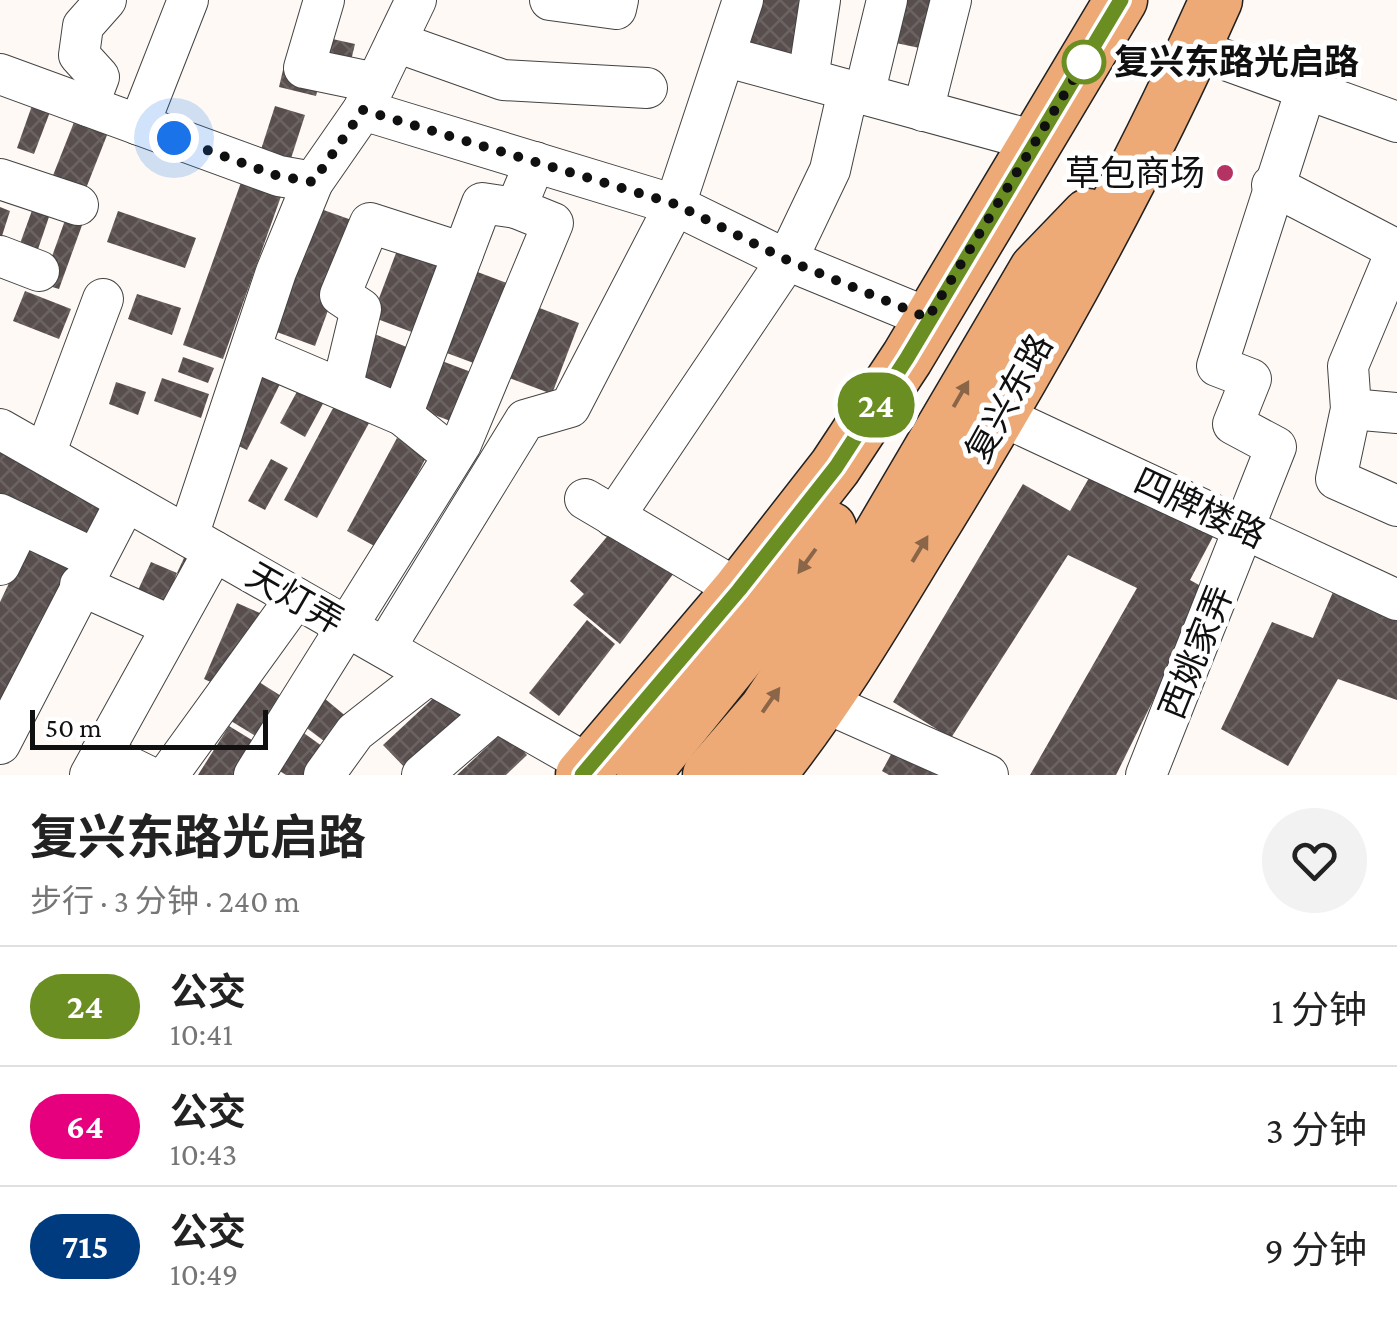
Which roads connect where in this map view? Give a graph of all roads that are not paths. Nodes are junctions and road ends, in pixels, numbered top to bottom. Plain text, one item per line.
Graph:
1 (106, 0) edge
2 (188, 0) edge
3 (324, 0) edge
4 (416, 0) edge
5 (550, 0) edge
6 (618, 0) edge
7 (742, 0) edge
8 (820, 0) edge
9 (888, 0) edge
10 (951, 0) edge
11 (1121, 0) edge
12 (1216, 0) edge
13 (396, 42) junction
14 (1194, 49) junction
15 (727, 57) junction
16 (0, 74) edge
17 (808, 79) junction
18 (1306, 86) junction
19 (647, 88) dead end
20 (856, 93) junction
21 (369, 96) junction
22 (88, 106) junction
23 (923, 111) junction
24 (1397, 122) edge
25 (140, 125) junction
26 (1035, 140) junction
27 (535, 162) junction
28 (1132, 169) junction
29 (0, 179) edge
30 (313, 182) junction
31 (1272, 185) junction
32 (675, 204) junction
33 (78, 205) dead end
34 (516, 208) junction
35 (1397, 249) edge
36 (463, 253) junction
37 (0, 256) edge
38 (787, 260) junction
39 (39, 271) dead end
40 (103, 299) dead end
41 (928, 318) junction
42 (252, 351) junction
43 (342, 388) junction
44 (1351, 409) junction
45 (1397, 413) edge
46 (402, 414) junction
47 (1002, 416) junction
48 (0, 429) edge
49 (44, 454) junction
50 (453, 456) junction
51 (126, 500) junction
52 (1397, 506) edge
53 (10, 519) edge
54 (1246, 529) junction
55 (201, 544) junction
56 (0, 565) edge
57 (86, 571) junction
58 (739, 590) junction
59 (1395, 592) edge
60 (296, 598) junction
61 (169, 624) junction
62 (346, 626) junction
63 (385, 648) junction
64 (429, 674) junction
65 (826, 703) junction
66 (495, 712) junction
67 (0, 744) edge
68 (96, 764) edge
69 (586, 770) edge
70 (146, 775) edge
71 (168, 775) edge
72 (254, 775) edge
73 (324, 775) edge
74 (422, 775) edge
75 (643, 775) edge
76 (710, 775) edge
77 (768, 775) edge
78 (988, 775) edge
79 (1146, 775) edge

1 - 22 street
2 - 25 street
3 - 21 street
4 - 13 street
5 - 6 street
7 - 15 street
8 - 17 street
9 - 20 street
10 - 23 street
11 - 26 main road
12 - 14 main road, 复兴东路
13 - 19 street
13 - 21 street
14 - 18 street
14 - 28 main road, 复兴东路
15 - 17 street
15 - 32 street
16 - 22 street
17 - 20 street
18 - 24 street
18 - 31 street
20 - 23 street
20 - 38 street
21 - 27 street
21 - 30 street
22 - 25 street
23 - 26 street
25 - 30 street
26 - 41 main road
26 -> 75 main road
27 - 32 street
27 - 34 street
28 - 47 main road, 复兴东路
76 -> 28 main road
29 - 33 street
30 - 42 street
31 - 35 street
31 - 54 street, 西姚家弄
32 - 38 street
32 - 63 street
34 - 36 street
34 - 50 street
35 - 44 street
36 - 43 street
36 - 46 street
37 - 39 street
38 - 41 street
38 - 58 street
40 - 49 street
41 - 58 main road
42 - 43 street
42 - 55 street
43 - 46 street
44 - 45 street
44 - 52 street
46 - 50 street
47 - 54 street, 四牌楼路
65 -> 47 main road, 复兴东路
48 - 49 street, 天灯弄
49 - 51 street, 天灯弄
50 - 62 street
51 - 55 street, 天灯弄
51 - 57 street
53 - 56 street
53 - 57 street
54 - 59 street, 四牌楼路
54 - 79 street, 西姚家弄
55 - 60 street, 天灯弄
55 - 61 street
57 - 61 street
57 - 67 street
58 - 69 main road
60 - 62 street, 天灯弄
60 - 71 street
61 - 68 street
62 - 63 street, 天灯弄
62 - 72 street
63 - 64 street, 天灯弄
64 - 66 street, 天灯弄
64 - 73 street
65 - 77 main road, 复兴东路
65 - 78 street
66 - 69 street, 天灯弄
66 - 74 street
68 - 70 street

